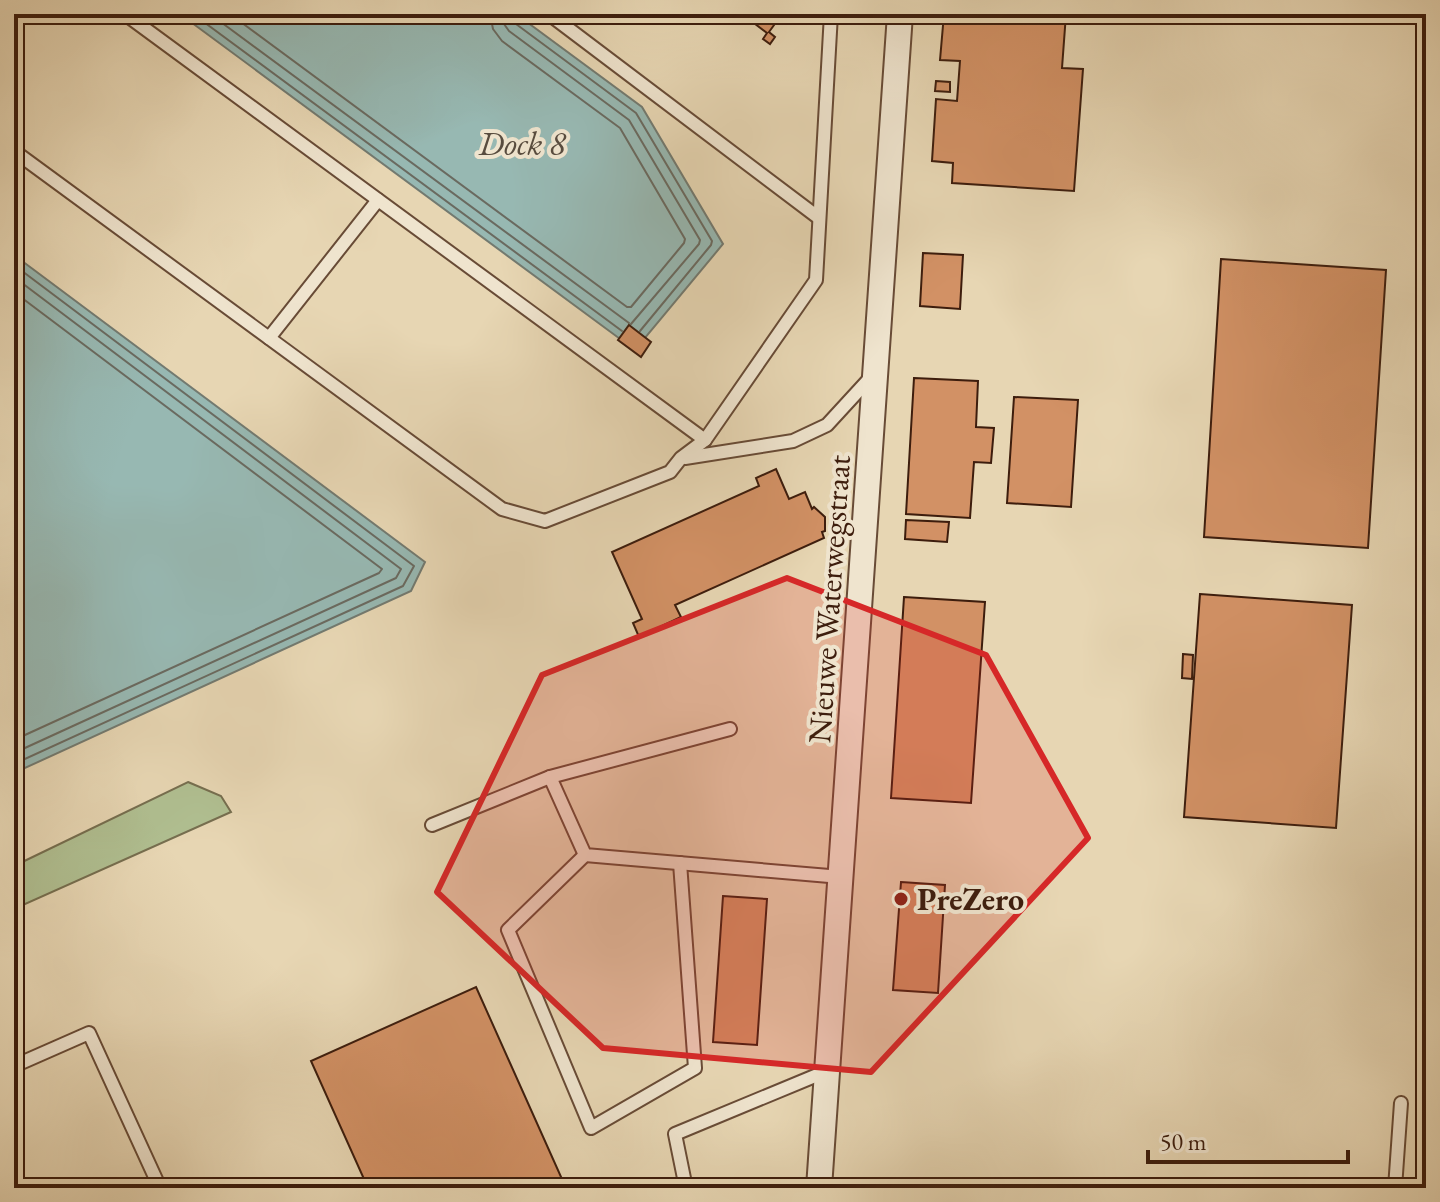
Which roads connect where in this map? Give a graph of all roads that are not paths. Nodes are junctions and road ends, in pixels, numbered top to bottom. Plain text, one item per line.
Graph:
1 (125, 14) edge
2 (549, 14) edge
3 (831, 14) edge
4 (900, 14) edge
5 (14, 151) edge
6 (378, 200) junction
7 (819, 218) junction
8 (269, 338) junction
9 (877, 371) junction
10 (705, 440) junction
11 (681, 458) junction
12 (730, 729) dead end
13 (550, 777) junction
14 (432, 825) dead end
15 (585, 855) junction
16 (680, 863) junction
17 (841, 877) junction
18 (14, 1066) edge
19 (827, 1071) junction
20 (1401, 1103) dead end
21 (160, 1188) edge
22 (686, 1188) edge
23 (819, 1188) edge
24 (1395, 1188) edge

1 - 6 lane
2 - 7 lane
3 - 7 lane
4 - 9 street, Nieuwe Waterwegstraat
5 - 8 lane
6 - 8 lane
6 - 10 lane
7 - 10 lane
8 - 11 lane
9 - 11 lane
9 - 17 street, Nieuwe Waterwegstraat
10 - 11 lane
12 - 13 lane
13 - 14 lane
13 - 15 lane
15 - 16 lane
15 - 16 lane
16 - 17 lane
17 - 19 street, Nieuwe Waterwegstraat
18 - 21 lane
19 - 22 lane
19 - 23 street, Nieuwe Waterwegstraat
20 - 24 lane

